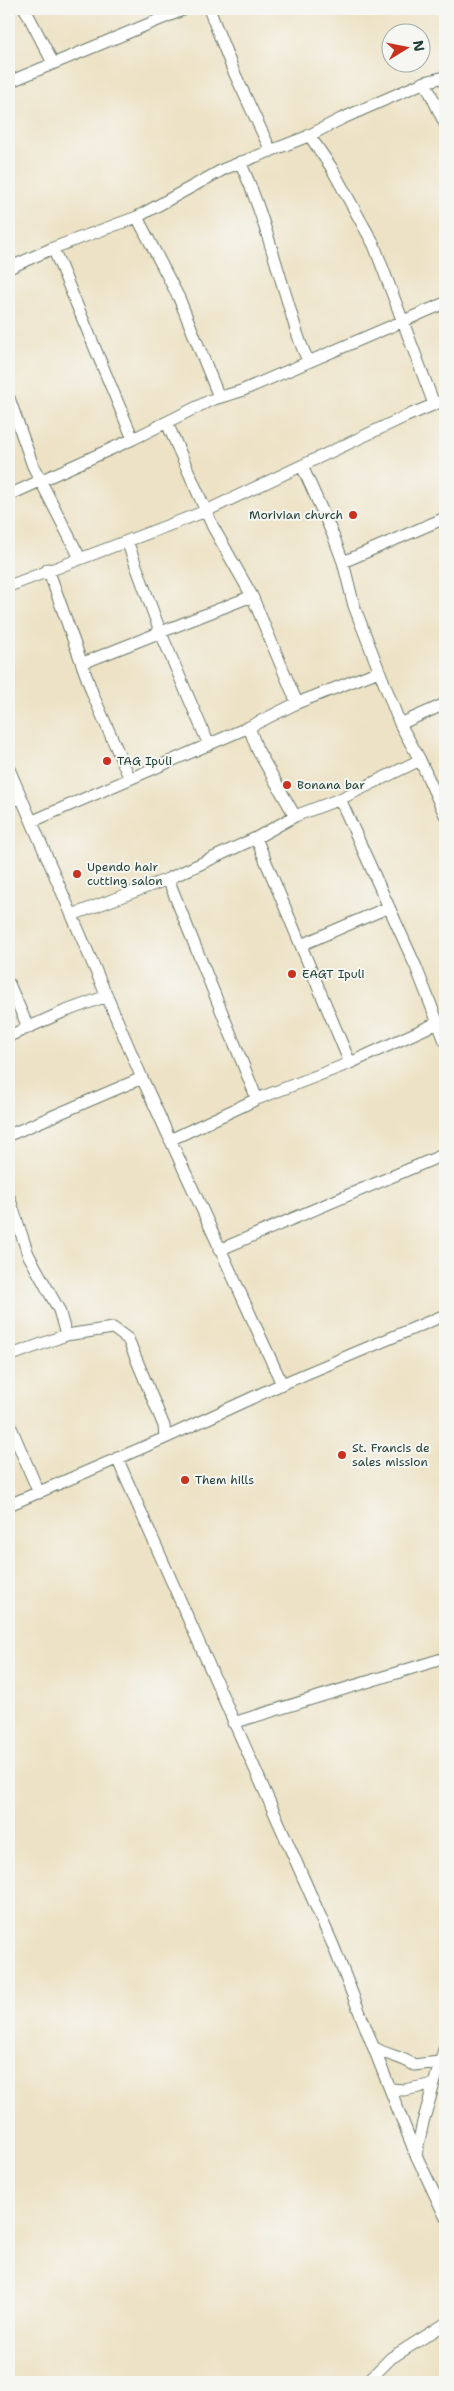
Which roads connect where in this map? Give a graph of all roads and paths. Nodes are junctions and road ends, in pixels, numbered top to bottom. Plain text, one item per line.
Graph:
1 (25, 9) edge
2 (186, 9) edge
3 (209, 9) edge
4 (158, 14) edge
5 (53, 63) junction
6 (445, 77) edge
7 (9, 82) edge
8 (425, 82) junction
9 (445, 124) edge
10 (309, 135) junction
11 (270, 150) junction
12 (240, 162) junction
13 (137, 217) junction
14 (53, 248) junction
15 (9, 268) edge
16 (445, 303) edge
17 (404, 322) junction
18 (308, 360) junction
19 (219, 397) junction
20 (9, 398) edge
21 (445, 400) edge
22 (434, 404) junction
23 (167, 423) junction
24 (134, 439) junction
25 (302, 466) junction
26 (39, 480) junction
27 (9, 495) edge
28 (206, 511) junction
29 (445, 518) edge
30 (127, 542) junction
31 (80, 558) junction
32 (343, 562) junction
33 (48, 569) junction
34 (9, 586) edge
35 (252, 596) junction
36 (160, 631) junction
37 (83, 663) junction
38 (379, 672) junction
39 (297, 703) junction
40 (445, 704) edge
41 (400, 724) junction
42 (249, 727) junction
43 (209, 744) junction
44 (420, 760) junction
45 (9, 769) edge
46 (130, 780) junction
47 (21, 797) junction
48 (340, 799) junction
49 (9, 802) edge
50 (445, 815) edge
51 (295, 816) junction
52 (33, 822) junction
53 (256, 838) junction
54 (168, 879) junction
55 (389, 907) junction
56 (72, 915) junction
57 (301, 945) junction
58 (9, 984) edge
59 (107, 996) junction
60 (437, 1023) junction
61 (28, 1027) junction
62 (9, 1036) edge
63 (445, 1042) edge
64 (350, 1063) junction
65 (142, 1078) junction
66 (257, 1099) junction
67 (9, 1135) edge
68 (170, 1140) junction
69 (445, 1154) edge
70 (9, 1197) edge
71 (219, 1250) junction
72 (445, 1315) edge
73 (66, 1335) junction
74 (9, 1356) edge
75 (282, 1384) junction
76 (9, 1424) edge
77 (165, 1438) junction
78 (116, 1458) junction
79 (39, 1493) junction
80 (9, 1505) edge
81 (445, 1658) edge
82 (233, 1723) junction
83 (445, 2046) edge
84 (375, 2048) junction
85 (439, 2062) junction
86 (438, 2083) edge
87 (391, 2089) junction
88 (416, 2155) junction
89 (445, 2216) edge
90 (445, 2324) edge
91 (368, 2382) edge

1 - 5 street
2 - 4 street
3 - 11 street
4 - 5 street
5 - 7 street
6 - 8 street
8 - 9 street
8 - 10 street
10 - 11 street
10 - 17 street
11 - 12 street
12 - 13 street
12 - 18 street
13 - 14 street
13 - 19 street
14 - 15 street
14 - 24 street
16 - 17 street
17 - 18 street
17 - 22 street
18 - 19 street
19 - 23 street
20 - 26 street
21 - 22 street
22 - 25 street
23 - 24 street
23 - 28 street
24 - 26 street
25 - 28 street
25 - 32 street
26 - 27 street
26 - 31 street
28 - 30 street
28 - 35 street
29 - 32 street
30 - 31 street
30 - 36 street
31 - 33 street
32 - 38 street
33 - 34 street
33 - 37 street
35 - 36 street
35 - 39 street
36 - 37 street
36 - 43 street
37 - 46 street
38 - 39 street
38 - 41 street
39 - 42 street
40 - 41 street
41 - 44 street
42 - 43 street
42 - 51 street
43 - 46 street
44 - 48 street
44 - 50 street
45 - 47 street
46 - 52 street
47 - 49 street
47 - 52 street
48 - 51 street
48 - 55 street
51 - 53 street
52 - 56 street
53 - 54 street
53 - 57 street
54 - 56 street
54 - 66 street
55 - 57 street
55 - 60 street
56 - 59 street
57 - 64 street
58 - 61 street
59 - 61 street
59 - 65 street
60 - 63 street
60 - 64 street
61 - 62 street
64 - 66 street
65 - 67 street
65 - 68 street
66 - 68 street
68 - 71 street
69 - 71 street
70 - 73 street
71 - 75 street
72 - 75 street
73 - 74 street
73 - 77 street
75 - 77 street
76 - 79 street
77 - 78 street
78 - 79 street
78 - 82 street
79 - 80 street
81 - 82 street
82 - 84 street
83 - 85 street
84 - 85 street
84 - 87 street
85 - 86 street
86 - 87 street
86 - 88 street
87 - 88 street
88 - 89 street
90 - 91 street

